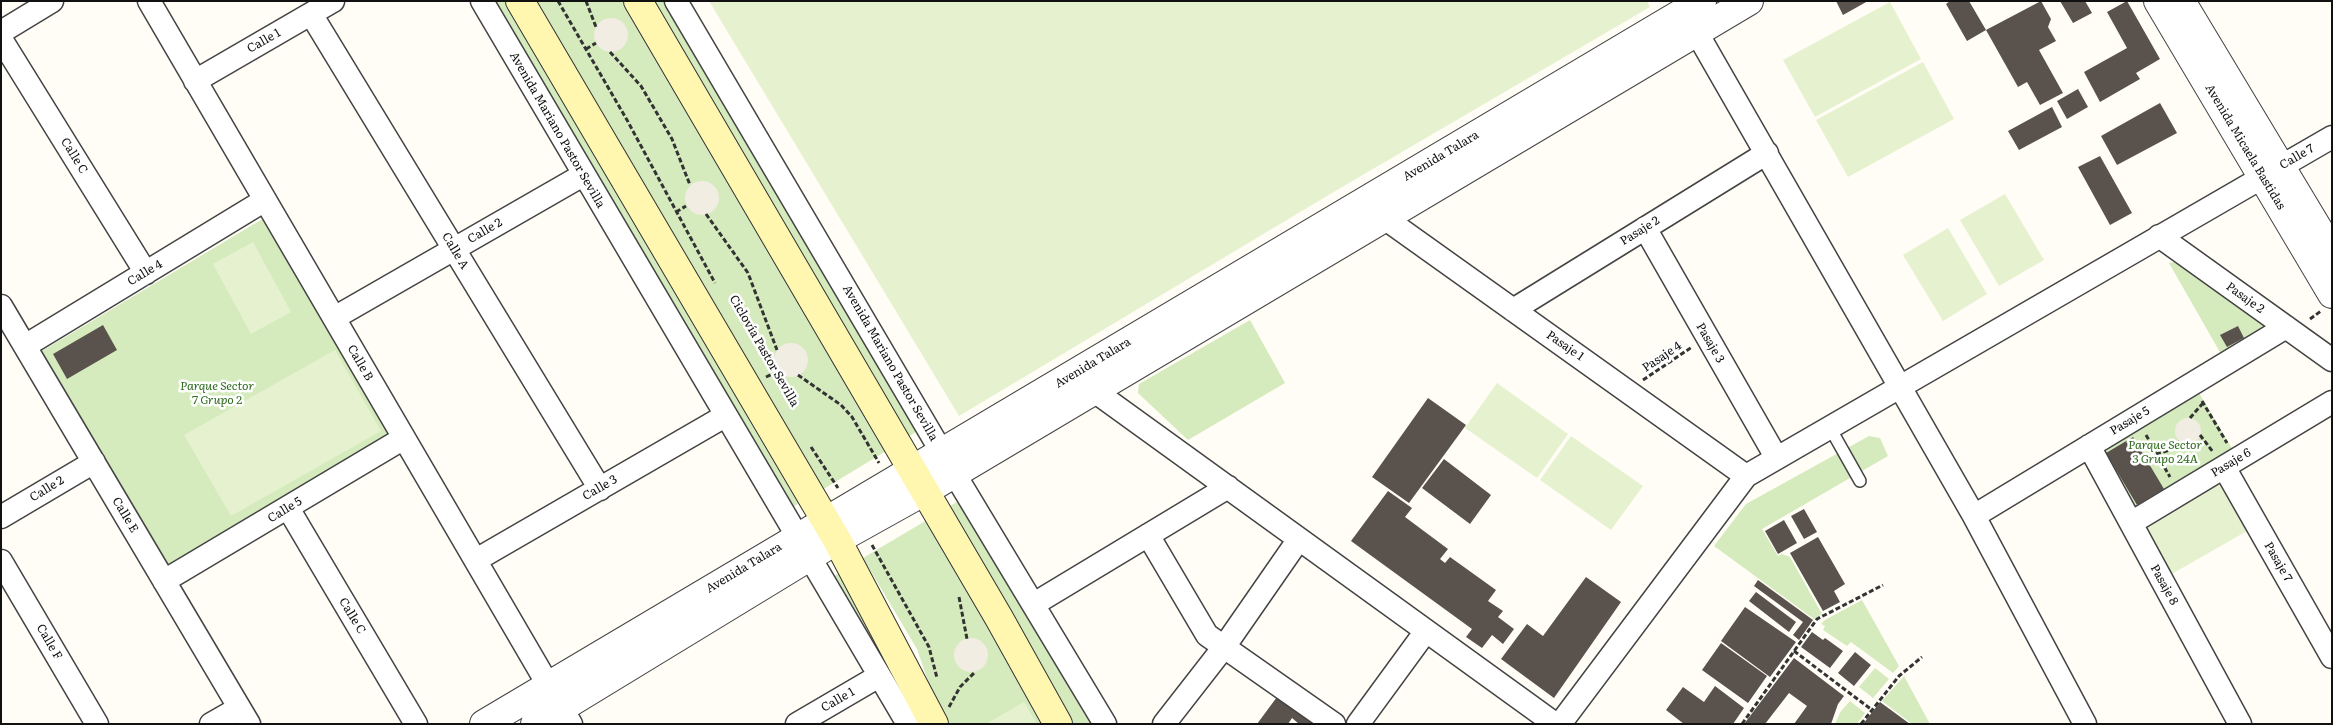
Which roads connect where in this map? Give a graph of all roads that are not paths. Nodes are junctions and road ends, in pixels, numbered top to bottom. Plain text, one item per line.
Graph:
1 (52, 1) edge
2 (149, 1) edge
3 (333, 1) edge
4 (482, 1) edge
5 (520, 1) edge
6 (638, 1) edge
7 (676, 1) edge
8 (1749, 1) edge
9 (2158, 1) edge
10 (2181, 1) edge
11 (1689, 12) edge
12 (311, 14) junction
13 (1, 32) edge
14 (1, 39) edge
15 (195, 81) junction
16 (2332, 137) edge
17 (1767, 153) junction
18 (2272, 172) junction
19 (583, 175) junction
20 (265, 200) junction
21 (1383, 217) junction
22 (1645, 228) junction
23 (2159, 236) junction
24 (454, 249) junction
25 (2332, 252) edge
26 (146, 273) junction
27 (2328, 302) edge
28 (1, 306) edge
29 (1513, 310) junction
30 (334, 318) junction
31 (2289, 329) junction
32 (25, 346) junction
33 (2332, 360) edge
34 (1900, 385) junction
35 (1093, 390) junction
36 (2332, 402) edge
37 (725, 416) junction
38 (1829, 426) junction
39 (404, 438) junction
40 (2089, 446) junction
41 (1776, 457) junction
42 (2227, 457) junction
43 (94, 462) junction
44 (948, 463) junction
45 (1746, 476) junction
46 (909, 481) junction
47 (1860, 481) dead end
48 (1228, 487) junction
49 (600, 489) junction
50 (288, 508) junction
51 (1974, 516) junction
52 (1, 517) edge
53 (2130, 523) junction
54 (831, 530) junction
55 (1148, 536) junction
56 (1299, 538) junction
57 (802, 547) junction
58 (476, 560) junction
59 (1, 561) edge
60 (164, 581) junction
61 (1034, 604) junction
62 (1426, 631) junction
63 (1224, 647) junction
64 (2332, 657) edge
65 (879, 676) junction
66 (561, 705) edge
67 (942, 713) edge
68 (244, 716) edge
69 (97, 724) edge
70 (211, 724) edge
71 (416, 724) edge
72 (484, 724) edge
73 (535, 724) edge
74 (797, 724) edge
75 (908, 724) edge
76 (1058, 724) edge
77 (1104, 724) edge
78 (1164, 724) edge
79 (1334, 724) edge
80 (1358, 724) edge
81 (1555, 724) edge
82 (1560, 724) edge
83 (2085, 724) edge
84 (2240, 724) edge

1 - 13 street
2 - 15 street, Calle B
3 - 12 street, Calle 1
4 - 19 street, Avenida Mariano Pastor Sevilla
5 - 54 main road
6 - 46 main road
7 - 44 street, Avenida Mariano Pastor Sevilla
8 - 11 street, Avenida Talara
9 - 18 street, Avenida Micaela Bastidas
10 - 18 street, Avenida Micaela Bastidas
11 - 17 street
11 - 21 street, Avenida Talara
11 - 44 street, Avenida Talara
12 - 15 street, Calle 1
12 - 24 street, Calle A
14 - 26 street, Calle C
15 - 20 street, Calle B
16 - 18 street, Calle 7
17 - 22 street, Pasaje 2
17 - 34 street
18 - 23 street, Calle 7
18 - 25 street, Avenida Micaela Bastidas
18 - 27 street, Avenida Micaela Bastidas
19 - 24 street, Calle 2
19 - 37 street, Avenida Mariano Pastor Sevilla
20 - 26 street, Calle 4
20 - 30 street, Calle B
21 - 29 street, Pasaje 1
21 - 35 street, Avenida Talara
22 - 29 street, Pasaje 2
22 - 41 street, Pasaje 3
23 - 31 street, Pasaje 2
23 - 34 street, Calle 7
24 - 30 street, Calle 2
24 - 49 street, Calle A
26 - 32 street, Calle 4
28 - 32 street, Calle E
29 - 45 street, Pasaje 1
30 - 39 street, Calle B
31 - 33 street, Pasaje 2
31 - 40 street, Pasaje 5
32 - 43 street, Calle E
34 - 38 street, Calle 7
34 - 51 street
35 - 44 street, Avenida Talara
35 - 48 street
36 - 42 street, Pasaje 6
37 - 49 street, Calle 3
37 - 57 street, Avenida Mariano Pastor Sevilla
38 - 41 street, Calle 7
38 - 47 lane
39 - 50 street, Calle 5
39 - 58 street, Calle B
40 - 51 street, Pasaje 5
40 - 53 street, Pasaje 8
41 - 45 street, Calle 7
42 - 53 street, Pasaje 6
42 - 64 street, Pasaje 7
43 - 52 street, Calle 2
43 - 60 street, Calle E
44 - 46 street, Avenida Talara
44 - 61 street, Avenida Mariano Pastor Sevilla
45 - 82 street
46 - 54 street, Avenida Talara
46 - 76 main road
48 - 55 street
48 - 56 street
49 - 58 street, Calle 3
50 - 60 street, Calle 5
50 - 71 street, Calle C
51 - 83 street
53 - 84 street, Pasaje 8
54 - 57 street, Avenida Talara
54 - 67 main road
55 - 61 street
55 - 63 street
56 - 62 street
56 - 63 street
57 - 65 street, Avenida Mariano Pastor Sevilla
57 - 66 street, Avenida Talara
58 - 66 street, Calle B
59 - 69 street, Calle F
60 - 68 street, Calle E
61 - 77 street, Avenida Mariano Pastor Sevilla
62 - 80 street
62 - 81 street
63 - 78 street
63 - 79 street
65 - 74 street, Calle 1
65 - 75 street, Avenida Mariano Pastor Sevilla
66 - 72 street, Avenida Talara
66 - 73 street, Avenida Talara
68 - 70 street

